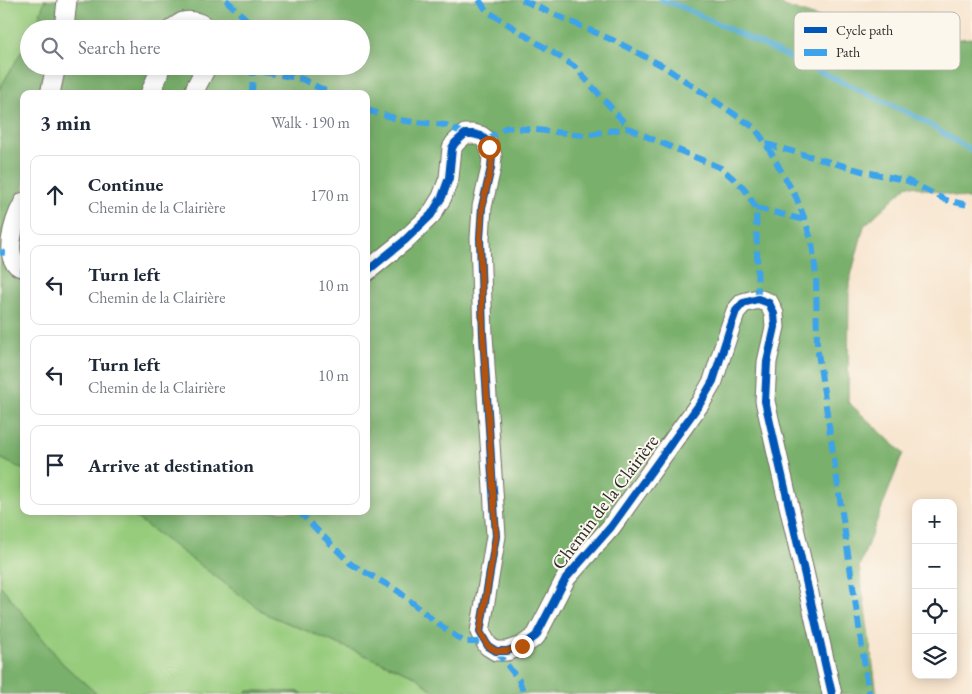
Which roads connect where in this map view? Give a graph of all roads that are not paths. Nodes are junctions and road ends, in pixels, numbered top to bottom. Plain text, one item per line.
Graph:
1 (67, 0) edge
2 (65, 20) edge
3 (54, 75) edge
4 (158, 75) edge
5 (202, 75) edge
6 (51, 90) edge
7 (152, 90) edge
8 (195, 90) edge
9 (20, 210) edge
10 (20, 267) edge
11 (370, 269) edge
12 (832, 694) edge

1 - 2 street
3 - 6 street
4 - 7 street
5 - 8 street
9 - 10 street
11 - 12 street, Chemin de la Clairière

